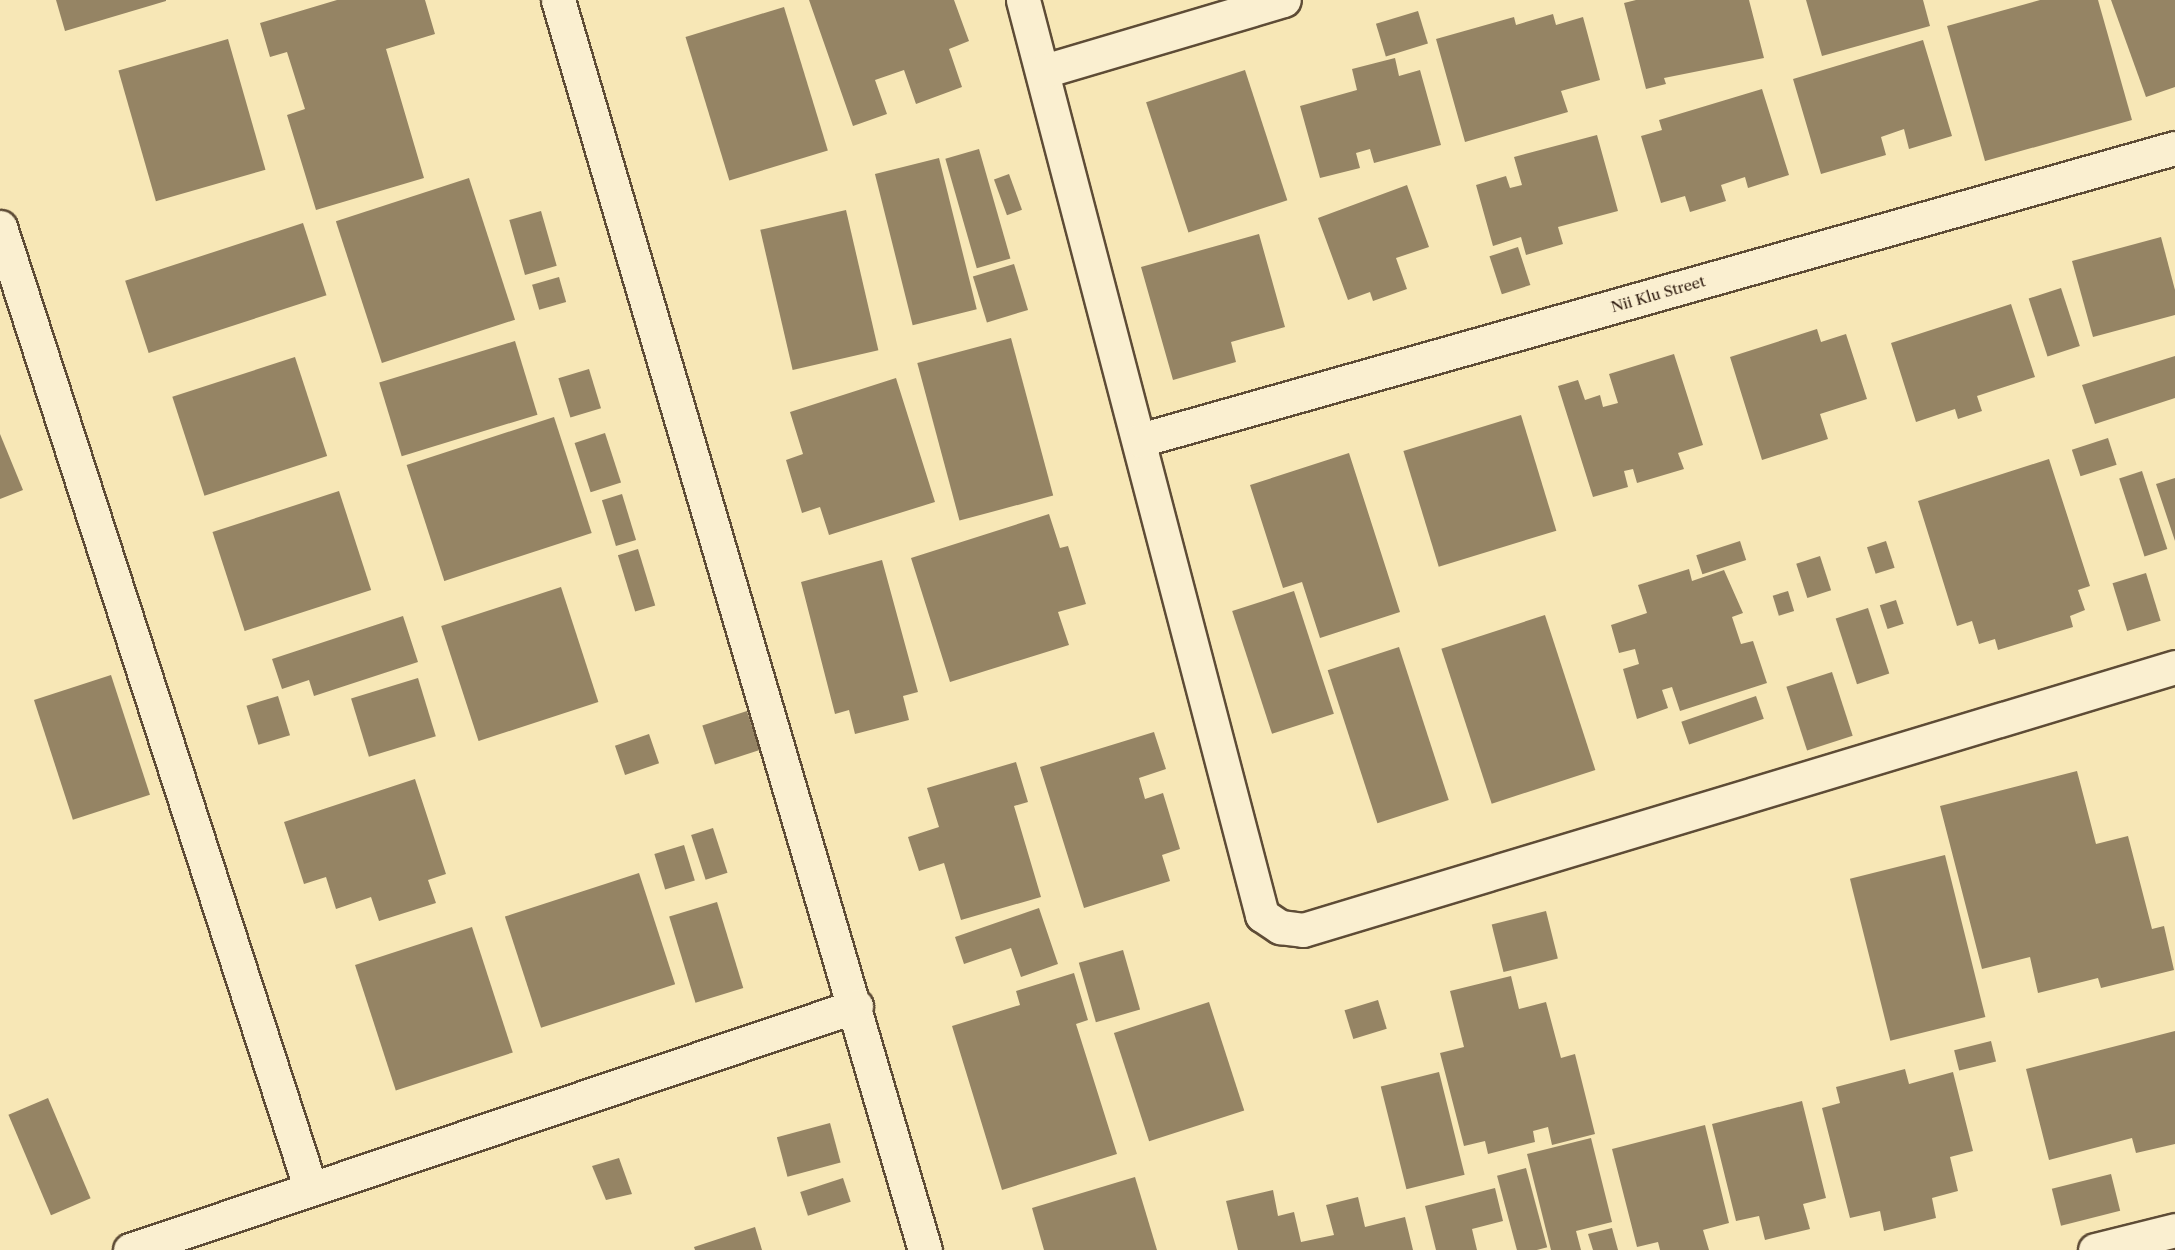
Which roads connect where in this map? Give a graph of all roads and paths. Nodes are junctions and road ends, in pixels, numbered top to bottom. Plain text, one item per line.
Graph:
1 (558, 0) edge
2 (1023, 0) edge
3 (1284, 0) edge
4 (1044, 71) junction
5 (2175, 148) edge
6 (0, 227) edge
7 (1140, 440) junction
8 (2175, 667) edge
9 (856, 1006) junction
10 (310, 1187) junction
11 (2175, 1230) edge
12 (130, 1250) edge
13 (925, 1250) edge
14 (2095, 1250) edge

1 - 9 street
2 - 4 street
3 - 4 street
4 - 7 street
5 - 7 street, Nii Klu Street
6 - 10 street
7 - 8 street
9 - 10 street
9 - 13 street
10 - 12 street
11 - 14 street

